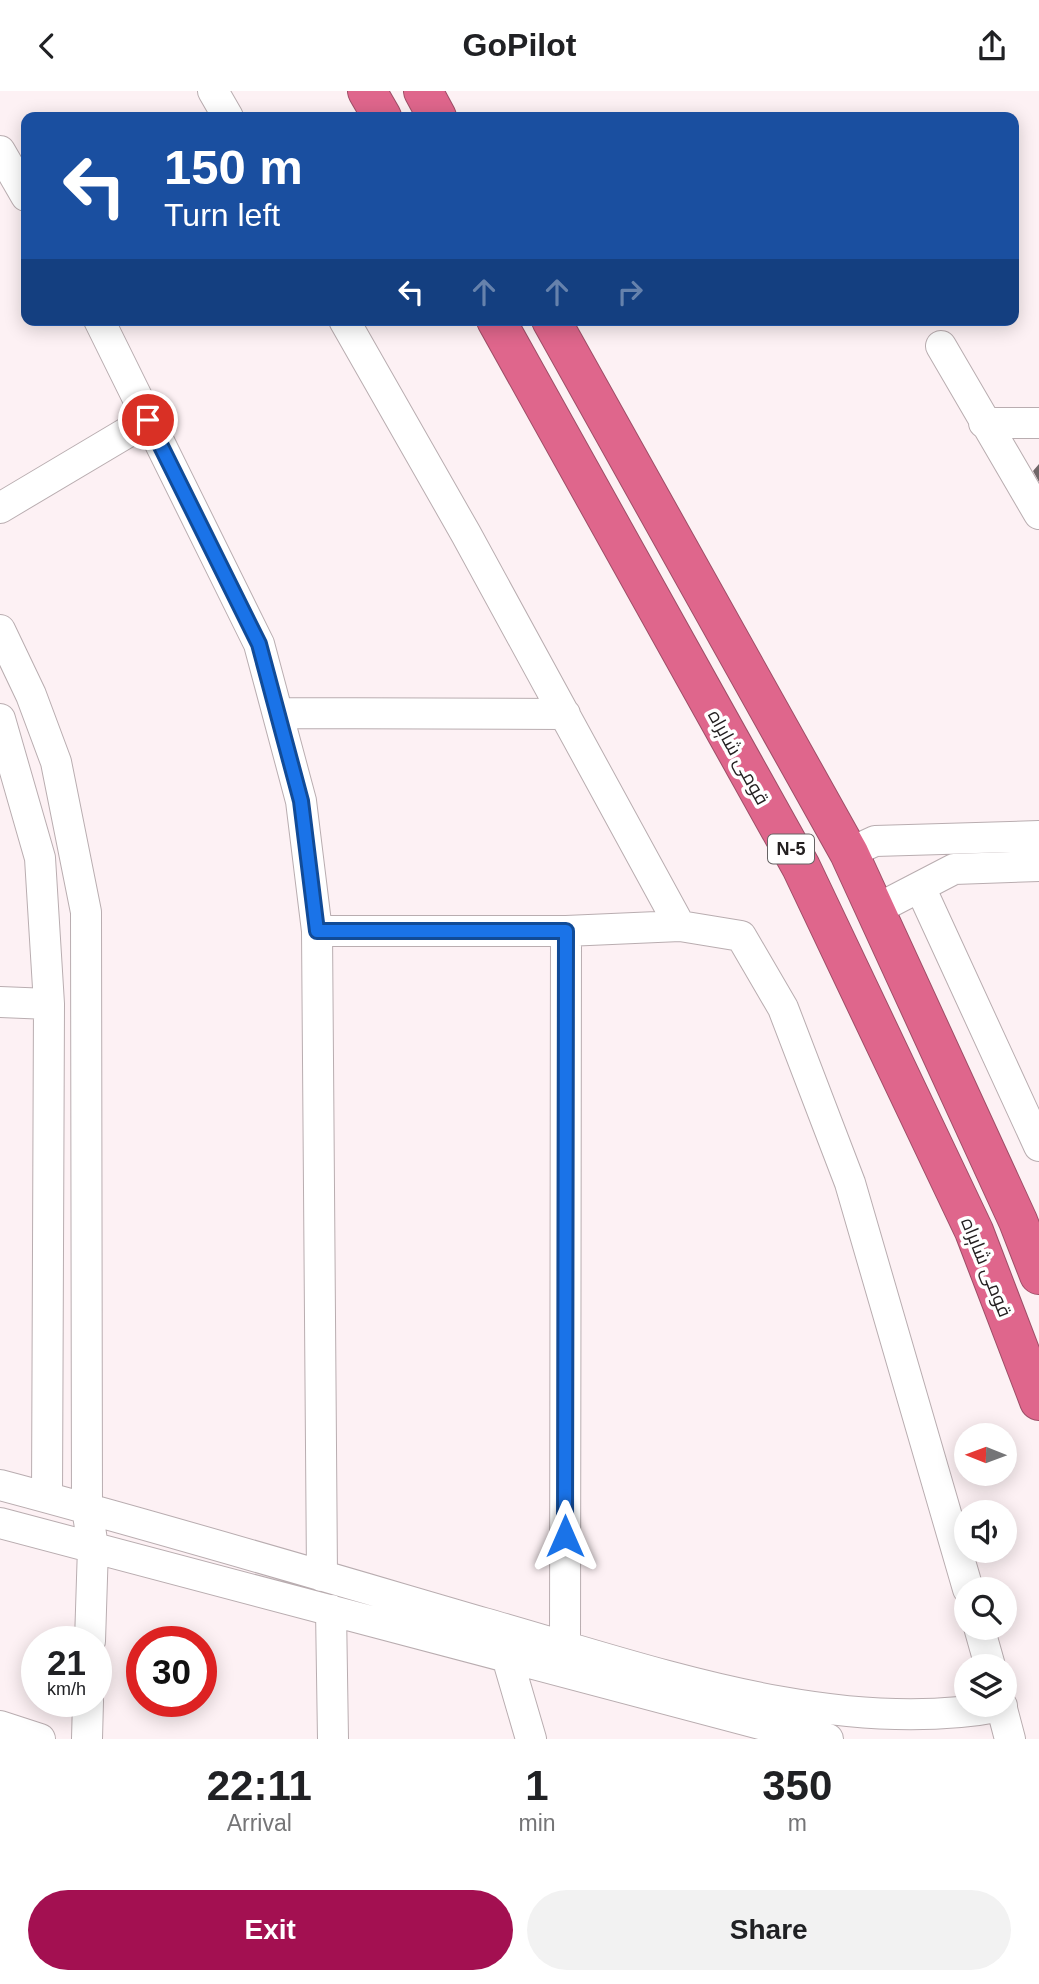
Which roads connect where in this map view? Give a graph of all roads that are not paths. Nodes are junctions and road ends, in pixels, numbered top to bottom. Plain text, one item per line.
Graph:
1 (213, 91) edge
2 (367, 91) edge
3 (423, 91) edge
4 (225, 112) edge
5 (379, 112) edge
6 (435, 112) edge
7 (0, 151) edge
8 (21, 187) edge
9 (102, 326) edge
10 (347, 326) edge
11 (499, 326) edge
12 (554, 326) edge
13 (941, 346) dead end
14 (148, 420) junction
15 (984, 423) junction
16 (1039, 423) edge
17 (0, 508) edge
18 (1039, 514) edge
19 (0, 630) edge
20 (278, 713) junction
21 (565, 714) junction
22 (0, 719) edge
23 (1039, 837) edge
24 (849, 853) junction
25 (1039, 866) edge
26 (920, 887) junction
27 (875, 910) junction
28 (680, 926) junction
29 (317, 931) junction
30 (566, 931) junction
31 (0, 1002) edge
32 (49, 1004) junction
33 (1039, 1146) edge
34 (1039, 1275) edge
35 (1039, 1401) edge
36 (0, 1485) edge
37 (47, 1497) junction
38 (86, 1508) junction
39 (0, 1523) edge
40 (93, 1547) junction
41 (323, 1576) junction
42 (964, 1577) edge
43 (331, 1610) junction
44 (90, 1626) edge
45 (565, 1646) junction
46 (507, 1657) junction
47 (954, 1712) edge
48 (88, 1717) edge
49 (1005, 1717) edge
50 (0, 1726) edge
51 (799, 1737) edge
52 (40, 1739) edge
53 (87, 1739) edge
54 (333, 1739) edge
55 (531, 1739) edge
56 (828, 1739) edge
57 (1010, 1739) edge

1 - 4 street
2 - 5 highway
3 - 6 highway
7 - 8 street
9 - 14 street
10 - 21 street
11 - 35 highway, قومی شاہراہ / N-5
12 - 24 highway, N-5
13 - 15 street
14 - 17 street
14 - 20 street
15 - 16 street
15 - 18 street
19 - 38 street
20 - 21 street
20 - 29 street
21 - 28 street
22 - 32 street
23 - 24 street
24 - 27 highway, N-5
25 - 26 street
26 - 27 street
26 - 33 street
27 - 34 highway, N-5
28 - 30 street
28 - 42 street
29 - 30 street
29 - 41 street
30 - 45 street
31 - 32 street
32 - 37 street
36 - 37 street
37 - 38 street
38 - 40 street
38 - 41 street
39 - 40 street
40 - 43 street
40 - 44 street
41 - 45 street
43 - 46 street
43 - 54 street
45 - 47 street
46 - 51 street
46 - 55 street
48 - 53 street
49 - 57 street
50 - 52 street
51 - 56 street

